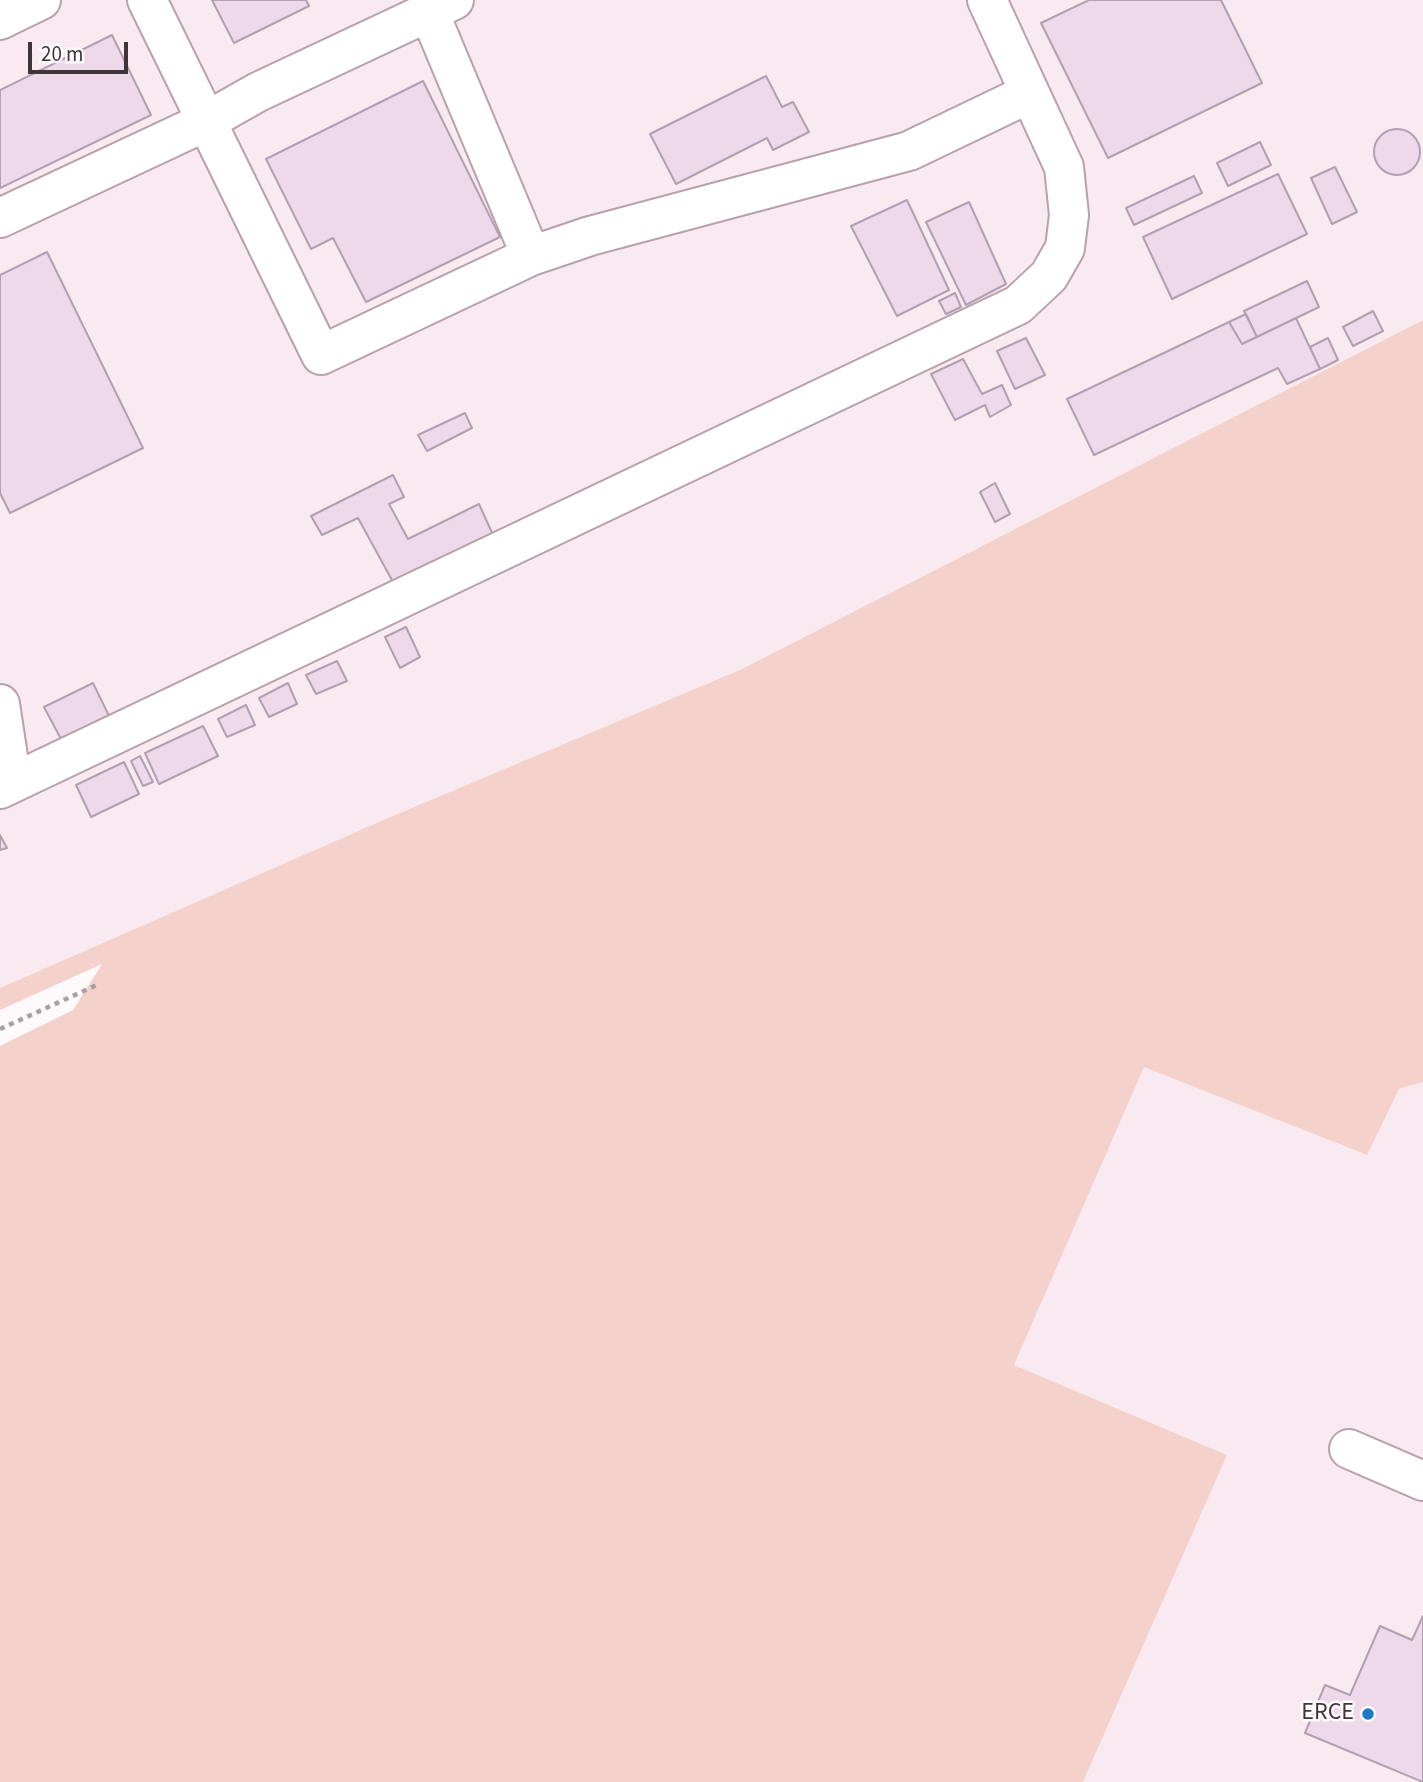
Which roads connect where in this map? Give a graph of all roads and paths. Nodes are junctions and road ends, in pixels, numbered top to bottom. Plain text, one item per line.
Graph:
1 (40, 0) edge
2 (147, 0) edge
3 (987, 0) edge
4 (441, 6) edge
5 (0, 20) edge
6 (1030, 93) junction
7 (205, 122) junction
8 (0, 218) edge
9 (531, 256) junction
10 (0, 704) edge
11 (6, 786) edge
12 (99, 984) dead end
13 (0, 1028) edge
14 (1349, 1449) dead end
15 (1423, 1481) edge

1 - 5 street
2 - 7 street
3 - 6 street
4 - 7 street
4 - 9 street
6 - 9 street
6 - 11 street
7 - 8 street
7 - 9 street
10 - 11 street
12 - 13 path
14 - 15 street

